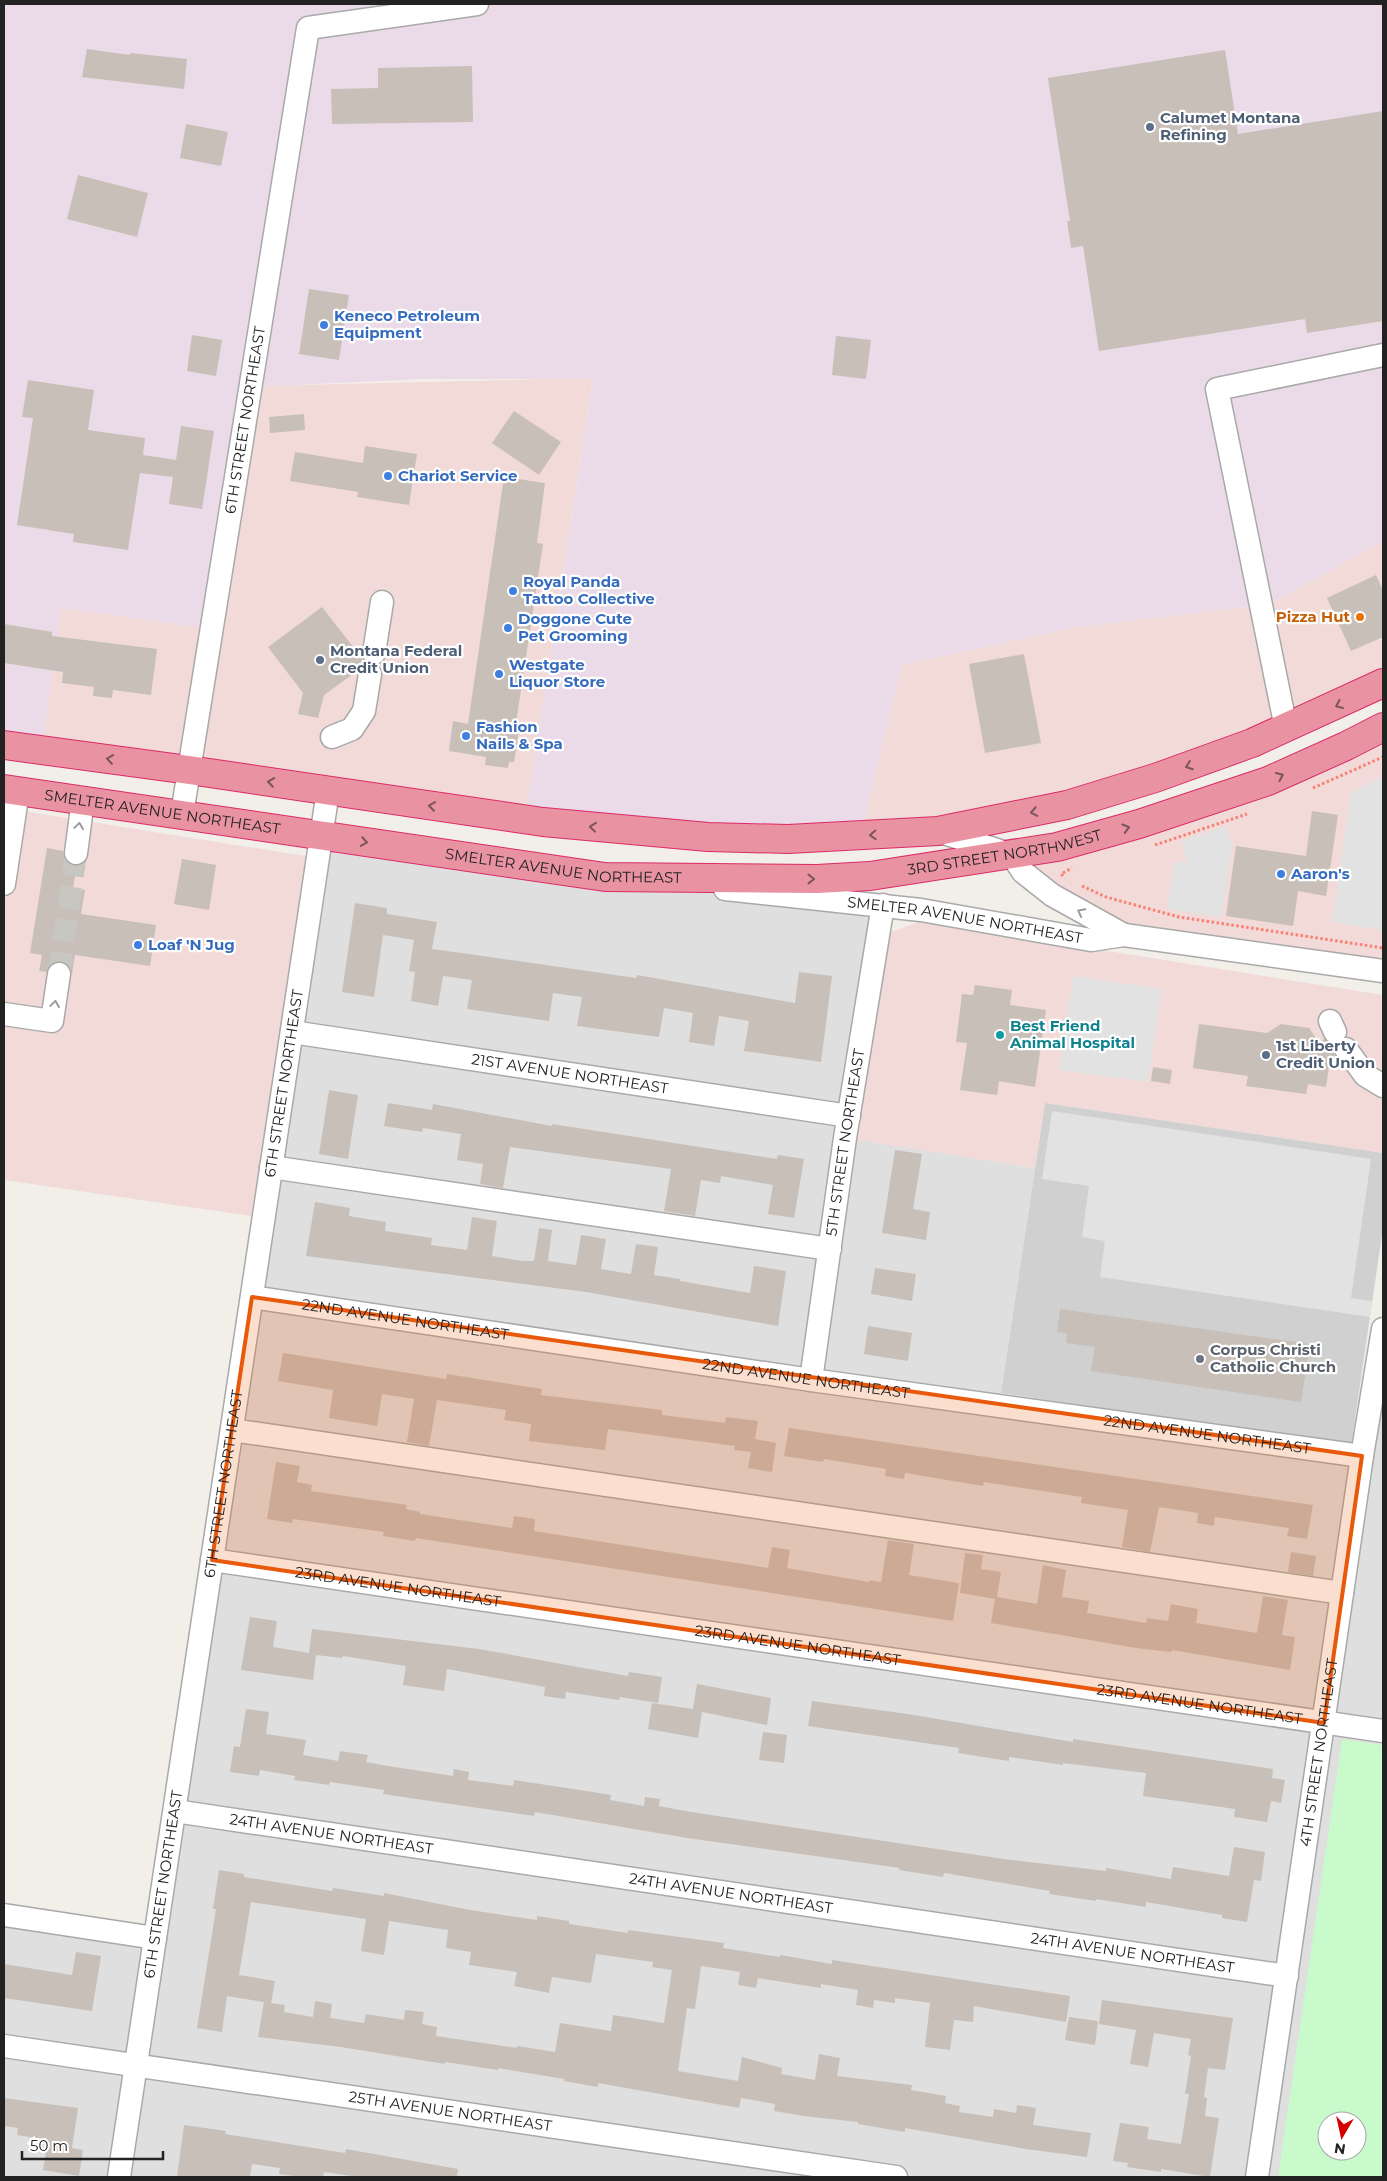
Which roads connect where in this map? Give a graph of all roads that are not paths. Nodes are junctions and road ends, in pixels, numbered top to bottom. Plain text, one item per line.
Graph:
1 (477, 4) edge
2 (1383, 355) edge
3 (382, 602) dead end
4 (1383, 683) edge
5 (1383, 727) edge
6 (1286, 728) junction
7 (332, 738) dead end
8 (4, 745) edge
9 (189, 770) junction
10 (11, 790) edge
11 (328, 791) junction
12 (83, 800) junction
13 (182, 814) junction
14 (938, 831) junction
15 (321, 836) junction
16 (76, 853) tunnel mouth
17 (1012, 855) junction
18 (605, 877) junction
19 (4, 884) edge
20 (883, 905) junction
21 (1124, 935) junction
22 (1383, 971) edge
23 (59, 974) tunnel mouth
24 (4, 1014) edge
25 (292, 1032) junction
26 (1337, 1034) dead end
27 (1383, 1086) edge
28 (849, 1116) junction
29 (272, 1167) junction
30 (830, 1249) junction
31 (252, 1297) junction
32 (1383, 1329) edge
33 (811, 1380) junction
34 (232, 1430) junction
35 (1362, 1456) junction
36 (212, 1560) junction
37 (1342, 1593) junction
38 (1324, 1723) junction
39 (1383, 1731) edge
40 (174, 1810) junction
41 (4, 1915) edge
42 (156, 1938) junction
43 (1287, 1976) junction
44 (4, 2046) edge
45 (136, 2065) junction
46 (119, 2177) edge
47 (896, 2177) edge
48 (1257, 2177) edge

1 - 9 street, 6TH STREET NORTHEAST
2 - 6 street
3 - 7 street
4 -> 6 highway
17 -> 5 highway, 3RD STREET NORTHWEST
6 -> 14 highway
9 -> 8 highway
11 -> 9 highway
9 - 13 street, 6TH STREET NORTHEAST
10 - 12 highway, SMELTER AVENUE NORTHEAST
10 - 19 street
14 -> 11 highway
11 - 15 street, 6TH STREET NORTHEAST
12 - 13 highway, SMELTER AVENUE NORTHEAST
16 -> 12 street
13 - 15 highway, SMELTER AVENUE NORTHEAST
14 - 17 street
15 -> 18 highway, SMELTER AVENUE NORTHEAST
15 - 25 street, 6TH STREET NORTHEAST
18 -> 17 highway, 3RD STREET NORTHWEST
21 -> 17 street, SMELTER AVENUE NORTHEAST
18 - 20 street, SMELTER AVENUE NORTHEAST
20 - 21 street, SMELTER AVENUE NORTHEAST
20 - 28 street, 5TH STREET NORTHEAST
21 - 22 street, SMELTER AVENUE NORTHEAST
24 -> 23 street
25 - 28 street, 21ST AVENUE NORTHEAST
25 - 29 street, 6TH STREET NORTHEAST
26 - 27 street
28 - 30 street, 5TH STREET NORTHEAST
29 - 30 street
29 - 31 street, 6TH STREET NORTHEAST
30 - 33 street, 5TH STREET NORTHEAST
31 - 33 street, 22ND AVENUE NORTHEAST
31 - 34 street, 6TH STREET NORTHEAST
32 - 35 street, 4TH STREET NORTHEAST
33 - 35 street, 22ND AVENUE NORTHEAST
34 - 36 street, 6TH STREET NORTHEAST
34 - 37 street
35 - 37 street, 4TH STREET NORTHEAST
36 - 38 street, 23RD AVENUE NORTHEAST
36 - 40 street, 6TH STREET NORTHEAST
37 - 38 street, 4TH STREET NORTHEAST
38 - 39 street, 23RD AVENUE NORTHEAST
38 - 43 street, 4TH STREET NORTHEAST
40 - 42 street, 6TH STREET NORTHEAST
40 - 43 street, 24TH AVENUE NORTHEAST
41 - 42 street
42 - 45 street, 6TH STREET NORTHEAST
43 - 48 street, 4TH STREET NORTHEAST
44 - 45 street, 25TH AVENUE NORTHEAST
45 - 46 street, 6TH STREET NORTHEAST
45 - 47 street, 25TH AVENUE NORTHEAST

